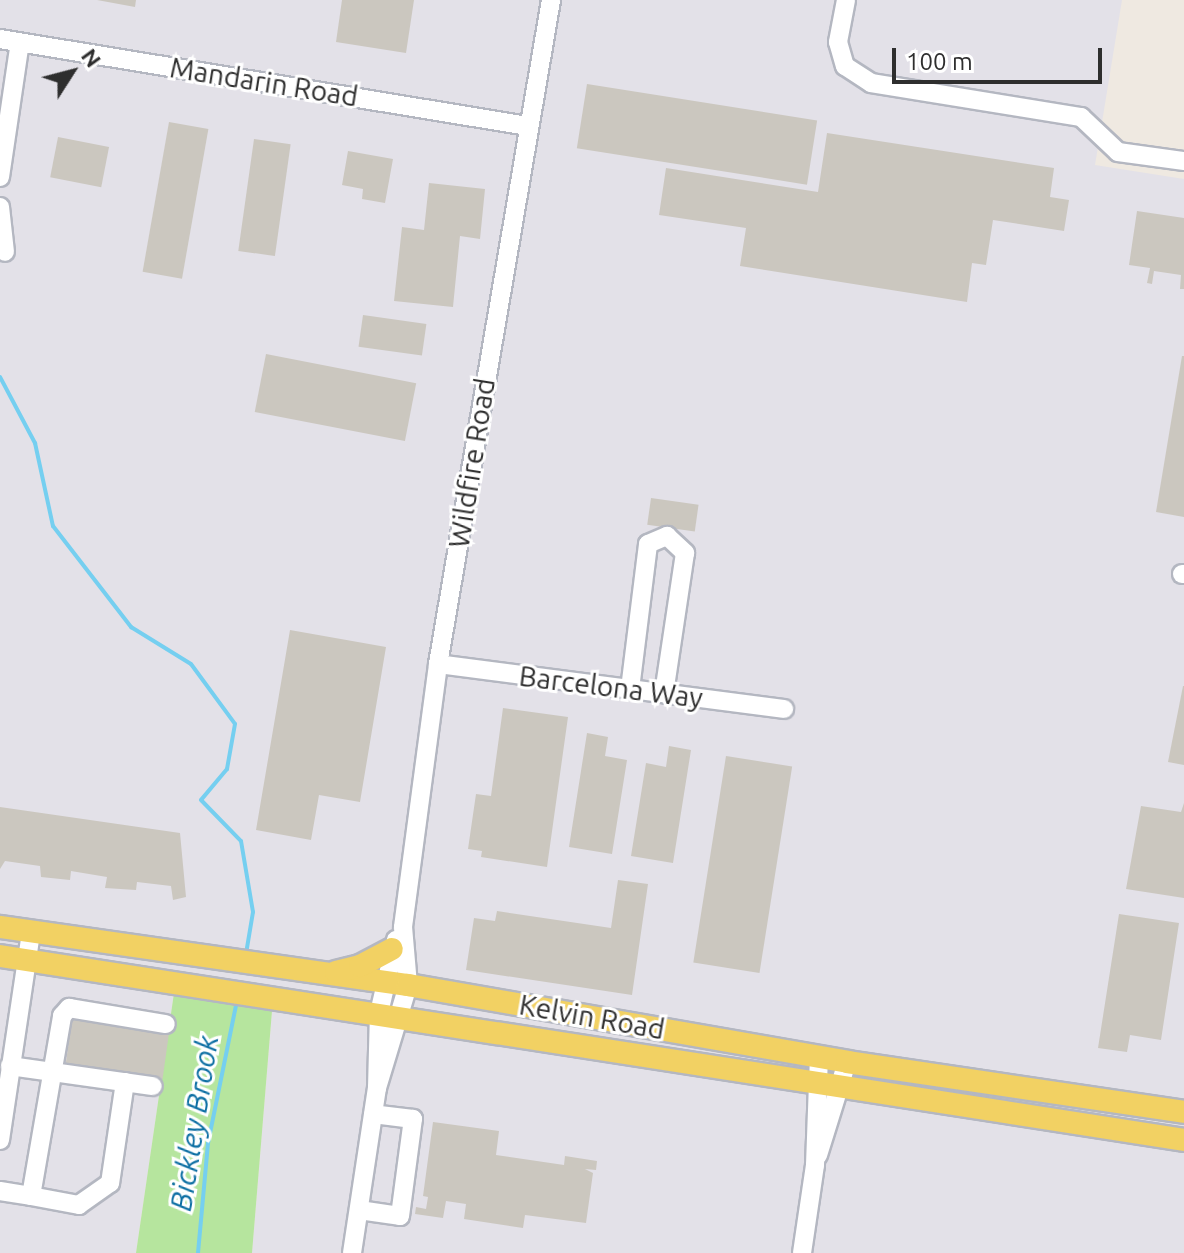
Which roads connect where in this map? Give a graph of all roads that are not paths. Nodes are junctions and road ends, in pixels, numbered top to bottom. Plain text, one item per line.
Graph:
1 (551, 0) edge
2 (846, 0) edge
3 (0, 39) edge
4 (20, 42) junction
5 (528, 126) junction
6 (1184, 161) edge
7 (0, 177) edge
8 (0, 207) edge
9 (5, 252) dead end
10 (438, 664) junction
11 (630, 689) junction
12 (664, 693) junction
13 (784, 709) dead end
14 (0, 927) edge
15 (403, 927) junction
16 (31, 932) junction
17 (392, 949) junction
18 (0, 956) edge
19 (24, 960) junction
20 (327, 974) junction
21 (385, 982) junction
22 (408, 985) junction
23 (379, 1013) junction
24 (402, 1017) junction
25 (166, 1024) dead end
26 (819, 1057) junction
27 (53, 1072) junction
28 (845, 1073) junction
29 (6, 1076) edge
30 (815, 1080) junction
31 (125, 1082) junction
32 (979, 1082) junction
33 (153, 1086) dead end
34 (377, 1088) junction
35 (1007, 1111) junction
36 (1184, 1112) edge
37 (2, 1114) edge
38 (373, 1114) junction
39 (0, 1140) edge
40 (1184, 1140) edge
41 (815, 1165) junction
42 (0, 1191) edge
43 (31, 1196) junction
44 (359, 1210) junction
45 (352, 1253) edge
46 (802, 1253) edge

1 - 5 street, Wildfire Road
2 - 6 street
3 - 4 street, Mandarin Road
4 - 5 street, Mandarin Road
4 - 7 street
5 - 10 street, Wildfire Road
8 - 9 street
10 - 11 street, Barcelona Way
10 - 15 street, Wildfire Road
11 - 12 street, Barcelona Way
11 - 12 street
12 - 13 street, Barcelona Way
14 - 16 main road, Kelvin Road
15 - 17 street, Wildfire Road
15 - 22 street, Wildfire Road
16 - 19 street
16 - 20 main road, Kelvin Road
17 - 20 main road
17 - 21 street, Wildfire Road
18 - 19 main road, Kelvin Road
19 - 23 main road, Kelvin Road
19 - 29 street
20 - 21 main road, Kelvin Road
21 - 22 main road, Kelvin Road
21 - 23 street, Wildfire Road
22 - 24 street, Wildfire Road
22 - 26 main road, Kelvin Road
23 - 24 main road, Kelvin Road
23 - 34 street, Wildfire Road
24 - 30 main road, Kelvin Road
24 - 34 street, Wildfire Road
25 - 27 street
26 - 28 main road, Kelvin Road
26 - 30 street
27 - 29 street
27 - 31 street
27 - 43 street
28 - 30 main road, Kelvin Road
28 - 32 main road, Kelvin Road
28 - 35 main road, Kelvin Road
28 - 41 street
29 - 37 street
30 - 41 street
31 - 33 street
31 - 43 street
32 - 35 main road
32 - 36 main road, Kelvin Road
34 - 38 street, Wildfire Road
35 - 40 main road, Kelvin Road
37 - 39 street
38 - 44 street, Wildfire Road
38 - 44 street
41 - 46 street
42 - 43 street
44 - 45 street, Wildfire Road

